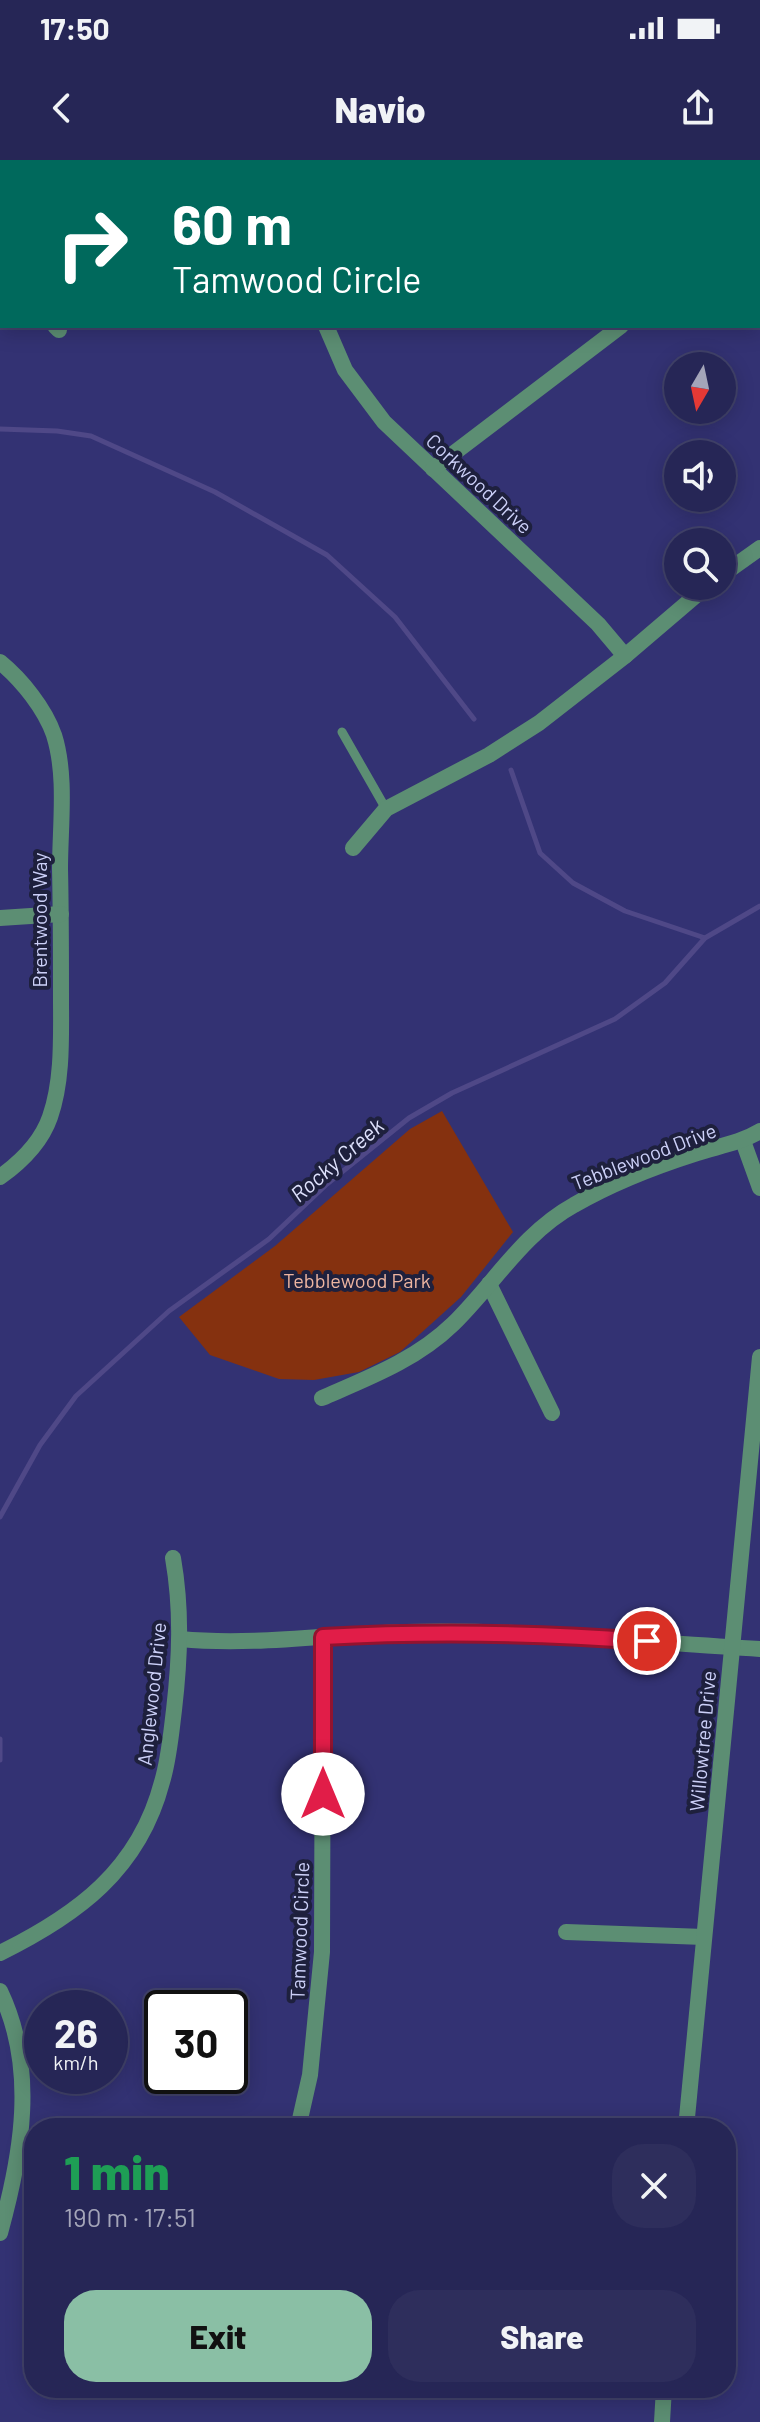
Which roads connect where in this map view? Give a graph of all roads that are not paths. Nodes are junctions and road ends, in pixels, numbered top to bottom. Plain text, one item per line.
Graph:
1 (327, 328) edge
2 (618, 328) edge
3 (433, 469) junction
4 (760, 548) edge
5 (736, 565) edge
6 (691, 600) edge
7 (625, 656) junction
8 (0, 662) edge
9 (342, 732) dead end
10 (386, 809) junction
11 (353, 848) dead end
12 (61, 914) junction
13 (0, 918) edge
14 (760, 1131) edge
15 (743, 1141) junction
16 (0, 1177) edge
17 (760, 1188) edge
18 (489, 1284) junction
19 (760, 1357) edge
20 (322, 1398) dead end
21 (552, 1413) dead end
22 (173, 1558) dead end
23 (323, 1637) junction
24 (180, 1639) junction
25 (732, 1647) junction
26 (760, 1649) edge
27 (566, 1932) dead end
28 (704, 1937) junction
29 (0, 1953) edge
30 (0, 1991) edge
31 (300, 2118) edge
32 (687, 2118) edge
33 (0, 2233) edge
34 (663, 2398) edge
35 (662, 2422) edge

1 - 3 street, Corkwood Drive
2 - 3 street
3 - 7 street, Corkwood Drive
4 - 5 street
6 - 7 street
7 - 10 street
8 - 12 street, Brentwood Way
9 - 10 lane
10 - 11 street
12 - 13 street
12 - 16 street, Brentwood Way
14 - 15 street, Tebblewood Drive
15 - 17 street
15 - 18 street, Tebblewood Drive
18 - 20 street, Tebblewood Drive
18 - 21 street
19 - 25 street, Willowtree Drive
22 - 24 street, Anglewood Drive
23 - 24 street
23 - 25 street
23 - 31 street, Tamwood Circle
24 - 29 street, Anglewood Drive
25 - 26 street
25 - 28 street, Willowtree Drive
27 - 28 street
28 - 32 street, Willowtree Drive
30 - 33 street
34 - 35 street

